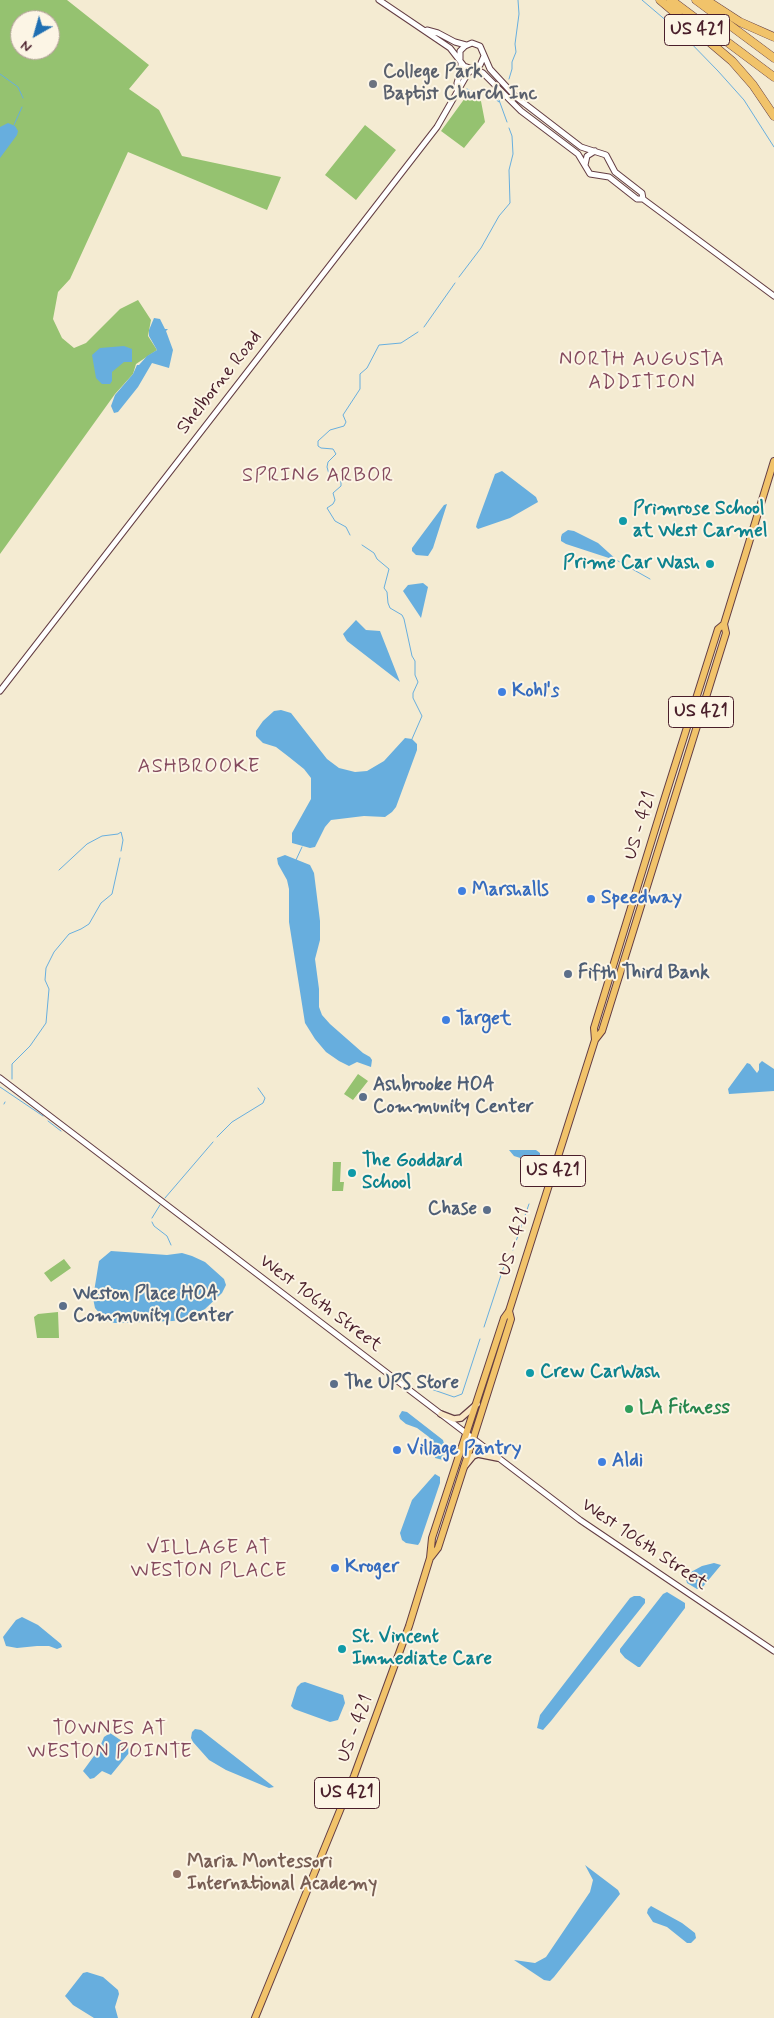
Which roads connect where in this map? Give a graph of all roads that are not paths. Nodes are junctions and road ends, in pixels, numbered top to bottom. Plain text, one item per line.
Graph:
1 (379, 0) edge
2 (660, 0) edge
3 (671, 0) edge
4 (696, 0) edge
5 (706, 0) edge
6 (424, 30) junction
7 (774, 37) edge
8 (466, 45) junction
9 (484, 56) junction
10 (774, 58) edge
11 (460, 60) junction
12 (474, 68) junction
13 (774, 76) edge
14 (457, 89) junction
15 (774, 116) edge
16 (595, 151) junction
17 (610, 163) junction
18 (585, 165) junction
19 (602, 176) junction
20 (643, 199) junction
21 (774, 296) edge
22 (774, 461) edge
23 (0, 691) edge
24 (0, 1078) edge
25 (509, 1311) junction
26 (477, 1404) junction
27 (441, 1414) junction
28 (467, 1434) junction
29 (473, 1439) junction
30 (498, 1458) junction
31 (463, 1468) junction
32 (430, 1558) junction
33 (774, 1651) edge
34 (255, 2018) edge

1 - 6 street
2 - 15 highway, US 421
3 - 13 highway
4 - 10 highway
5 - 7 highway, US 421
6 - 8 street
6 - 11 street
8 - 9 street
8 - 11 street
9 - 12 street
9 - 16 street
11 - 12 street
11 - 14 street, Shelborne Road
12 - 14 street, Shelborne Road
12 - 18 street
14 - 23 street, Shelborne Road
16 - 17 street
16 - 18 street
17 - 19 street
17 - 20 street
18 - 19 street
19 - 20 street
20 - 21 street
22 - 25 main road, US - 421 / US 421
24 - 27 street, West 106th Street
25 - 26 main road, US - 421 / US 421
25 - 29 main road, US - 421 / US 421
26 - 27 main road
26 - 28 main road, US - 421 / US 421
27 - 28 street, West 106th Street
28 - 29 street, West 106th Street
28 - 32 main road, US - 421 / US 421
29 - 30 street, West 106th Street
29 - 31 main road, US - 421 / US 421
30 - 31 main road
30 - 33 street, West 106th Street
31 - 32 main road, US - 421 / US 421
32 - 34 main road, US - 421 / US 421

